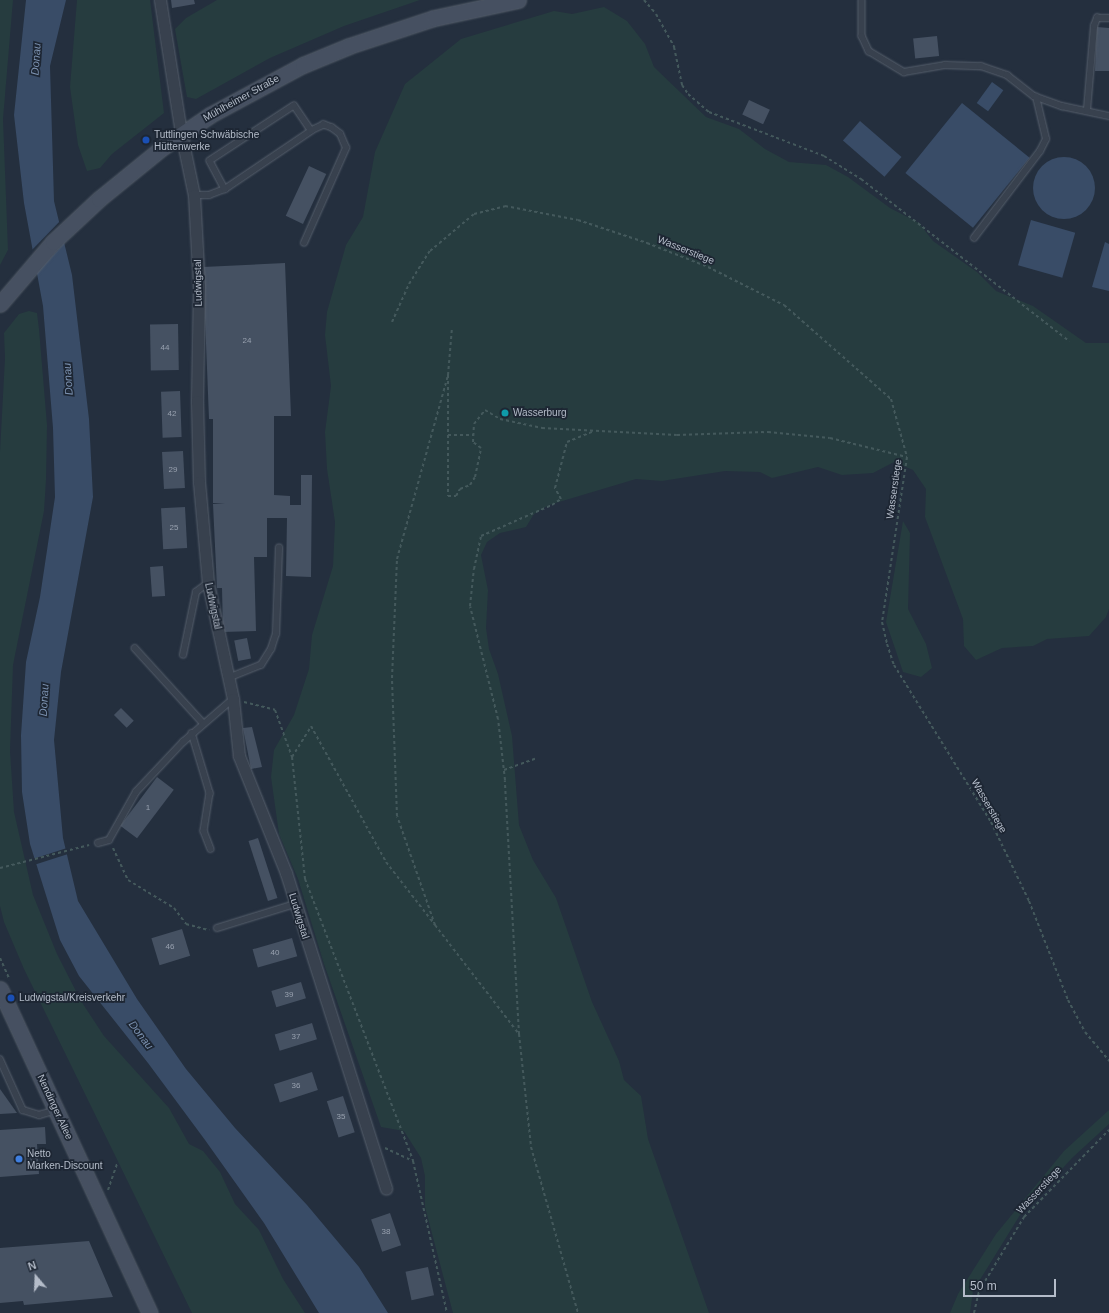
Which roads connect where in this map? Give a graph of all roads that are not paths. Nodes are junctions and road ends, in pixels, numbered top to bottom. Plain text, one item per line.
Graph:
1 (160, 0) edge
2 (518, 0) edge
3 (862, 0) edge
4 (1109, 18) edge
5 (1036, 97) junction
6 (1087, 110) junction
7 (1109, 116) edge
8 (311, 131) junction
9 (181, 133) junction
10 (225, 189) junction
11 (194, 195) junction
12 (974, 238) dead end
13 (304, 243) dead end
14 (0, 304) edge
15 (279, 548) dead end
16 (208, 583) junction
17 (135, 648) dead end
18 (183, 655) dead end
19 (228, 678) junction
20 (233, 699) junction
21 (203, 723) junction
22 (192, 733) junction
23 (98, 843) road end
24 (211, 849) dead end
25 (295, 904) junction
26 (217, 928) road end
27 (0, 988) edge
28 (0, 1059) edge
29 (56, 1110) junction
30 (386, 1189) dead end
31 (150, 1313) edge

1 - 9 street, Ludwigstal
2 - 9 main road, Mühlheimer Straße
3 - 5 lane
4 - 6 lane
5 - 6 lane
5 - 12 lane
6 - 7 lane
8 - 10 lane
8 - 10 lane
8 - 13 lane
9 - 11 street, Ludwigstal
9 - 14 main road, Mühlheimer Straße
10 - 11 lane
11 - 16 street, Ludwigstal
15 - 19 lane
16 - 18 lane
16 - 19 street, Ludwigstal
17 - 21 lane
19 - 20 street, Ludwigstal
20 - 21 lane
20 - 25 street, Ludwigstal
21 - 22 lane
22 - 23 lane
22 - 24 lane
25 - 26 lane
25 - 30 street, Ludwigstal
27 - 29 main road, Nendinger Allee
28 - 29 lane
29 - 31 main road, Nendinger Allee

